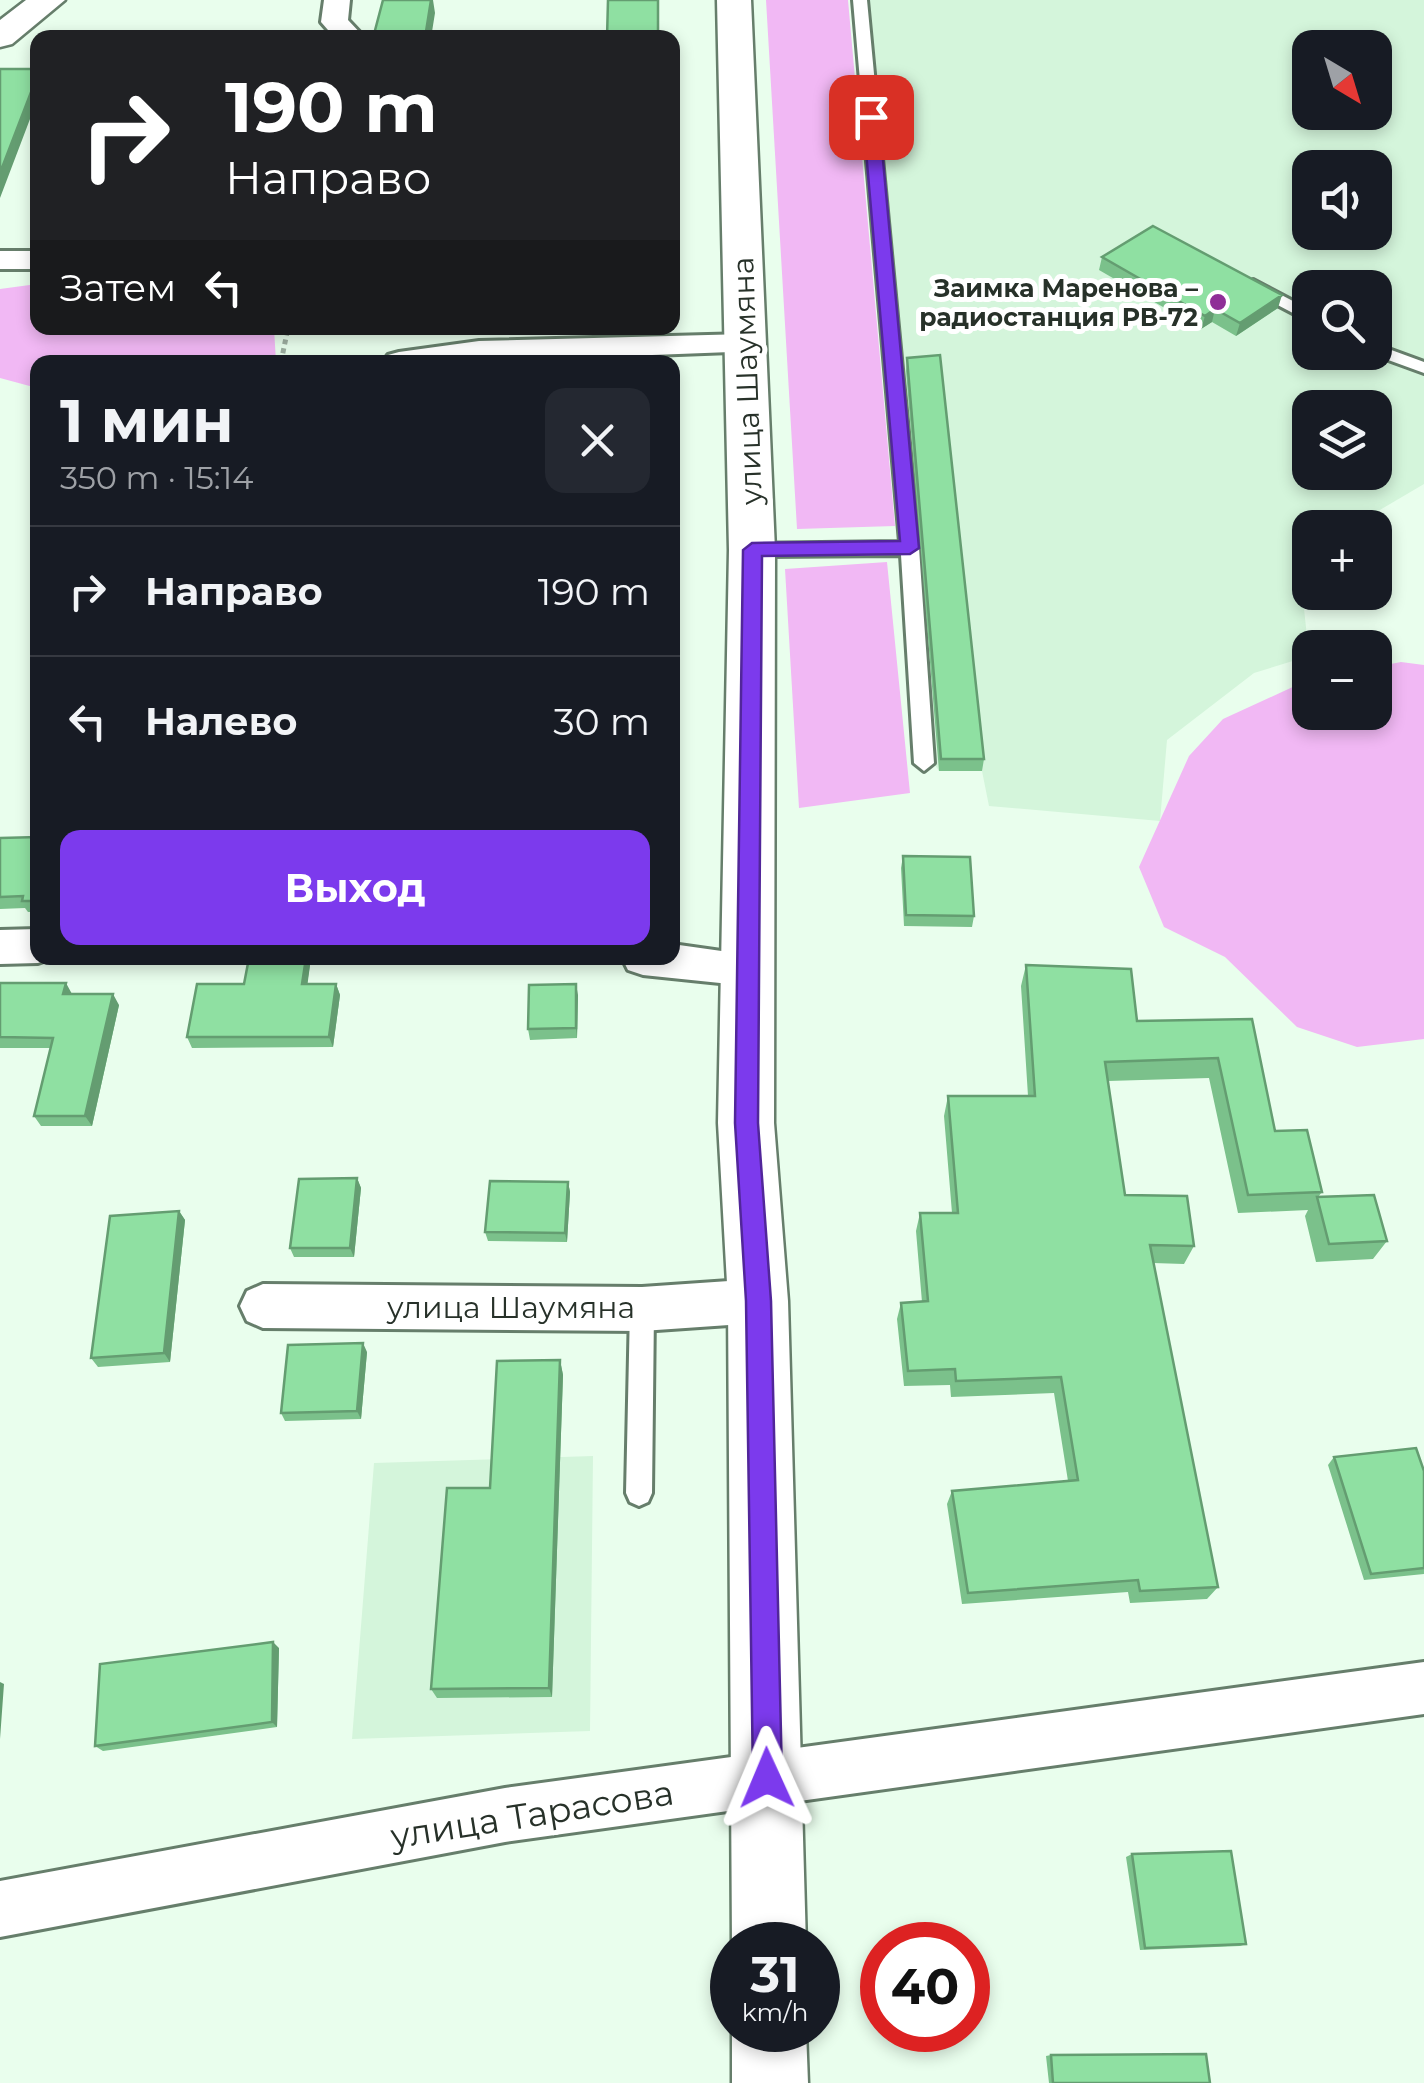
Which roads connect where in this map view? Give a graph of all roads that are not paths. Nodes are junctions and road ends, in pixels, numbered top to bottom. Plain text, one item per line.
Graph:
1 (48, 0) edge
2 (337, 0) edge
3 (734, 0) edge
4 (860, 0) edge
5 (343, 30) edge
6 (0, 37) edge
7 (0, 260) edge
8 (30, 260) edge
9 (1245, 280) edge
10 (1292, 307) edge
11 (746, 344) junction
12 (455, 355) edge
13 (1392, 356) edge
14 (1424, 368) edge
15 (910, 548) junction
16 (752, 550) junction
17 (924, 763) dead end
18 (30, 946) edge
19 (0, 947) edge
20 (680, 962) edge
21 (748, 970) junction
22 (758, 1301) junction
23 (263, 1306) dead end
24 (642, 1309) junction
25 (639, 1494) dead end
26 (1424, 1688) edge
27 (767, 1778) junction
28 (0, 1908) edge
29 (768, 1922) edge
30 (769, 2052) edge
31 (770, 2083) edge

1 - 6 street
2 - 5 street
3 - 11 street, улица Шаумяна
4 - 15 lane
7 - 8 street
9 - 10 lane
11 - 12 street
11 - 16 street, улица Шаумяна
13 - 14 lane
15 - 16 lane
15 - 17 lane
16 - 21 street, улица Шаумяна
18 - 19 street
20 - 21 street
21 - 22 street, улица Шаумяна
22 - 24 street, улица Шаумяна
22 - 27 street, улица Шаумяна
23 - 24 street, улица Шаумяна
24 - 25 lane
26 - 27 street, улица Тарасова
27 - 28 street, улица Тарасова
27 - 29 street, улица Шаумяна
30 - 31 street

